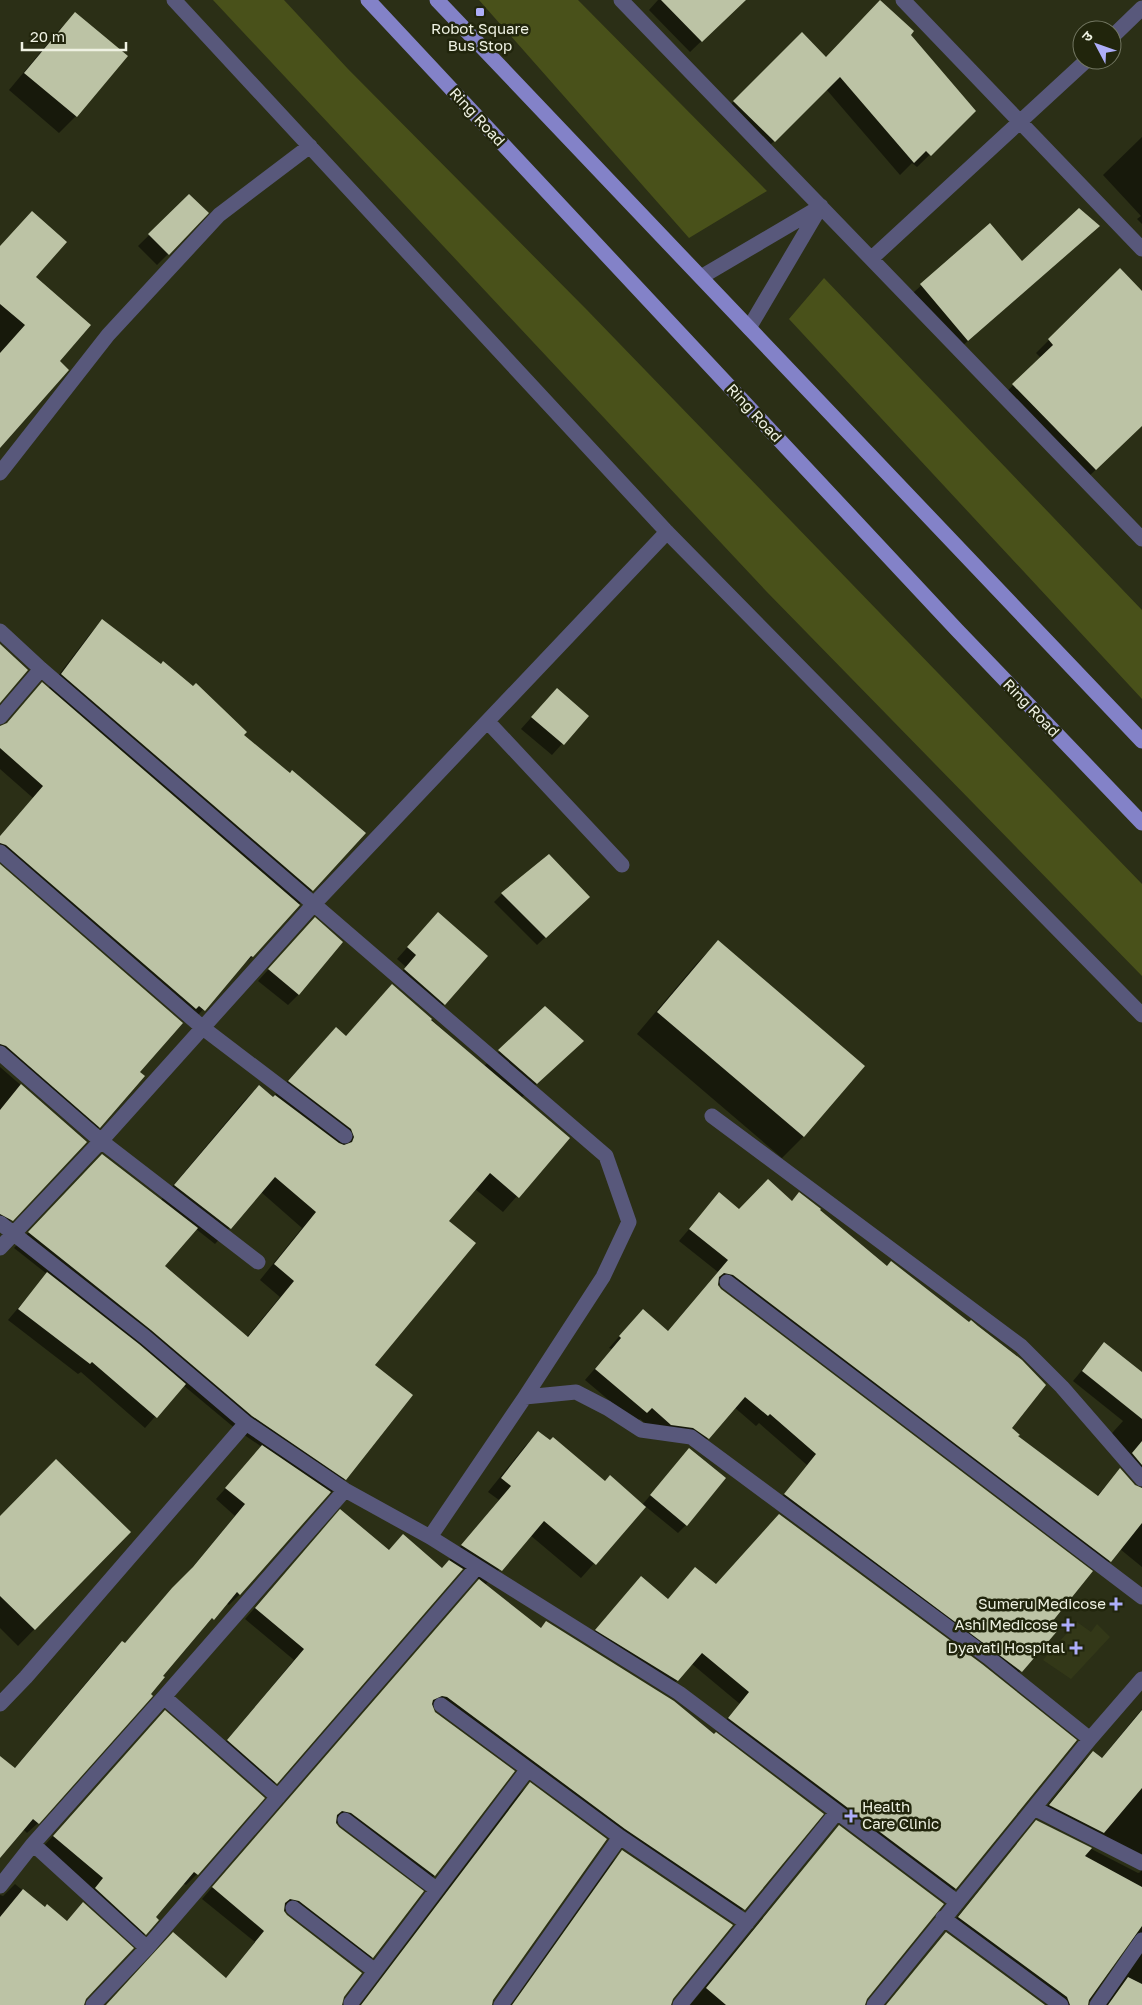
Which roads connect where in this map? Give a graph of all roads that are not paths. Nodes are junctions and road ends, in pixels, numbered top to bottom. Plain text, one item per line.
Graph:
1 (174, 0) edge
2 (368, 0) edge
3 (438, 0) edge
4 (621, 0) edge
5 (903, 0) edge
6 (1142, 8) edge
7 (1122, 27) edge
8 (1077, 70) edge
9 (1021, 123) junction
10 (310, 146) junction
11 (821, 206) junction
12 (1142, 249) edge
13 (872, 258) junction
14 (701, 276) junction
15 (750, 328) junction
16 (0, 473) edge
17 (667, 532) junction
18 (1142, 539) edge
19 (0, 631) edge
20 (41, 669) junction
21 (0, 717) edge
22 (488, 722) junction
23 (1142, 740) edge
24 (1142, 824) edge
25 (0, 852) edge
26 (622, 865) dead end
27 (313, 905) junction
28 (1142, 1015) edge
29 (203, 1028) junction
30 (0, 1052) edge
31 (712, 1116) dead end
32 (345, 1136) dead end
33 (101, 1141) junction
34 (0, 1223) edge
35 (13, 1234) junction
36 (0, 1248) edge
37 (258, 1262) dead end
38 (727, 1282) dead end
39 (525, 1397) junction
40 (246, 1423) junction
41 (1142, 1479) edge
42 (345, 1490) junction
43 (430, 1537) junction
44 (477, 1567) junction
45 (1142, 1597) edge
46 (1142, 1679) edge
47 (164, 1697) junction
48 (0, 1704) edge
49 (442, 1706) dead end
50 (1090, 1739) junction
51 (528, 1769) junction
52 (278, 1797) junction
53 (1034, 1808) junction
54 (836, 1812) junction
55 (345, 1820) dead end
56 (620, 1837) junction
57 (33, 1844) junction
58 (1142, 1863) edge
59 (0, 1886) edge
60 (436, 1889) junction
61 (957, 1902) junction
62 (293, 1908) dead end
63 (943, 1918) junction
64 (747, 1923) junction
65 (1142, 1940) edge
66 (147, 1948) junction
67 (375, 1970) junction
68 (351, 2003) dead end
69 (94, 2005) edge
70 (501, 2005) edge
71 (680, 2005) edge
72 (874, 2005) edge
73 (1061, 2005) edge
74 (1097, 2005) edge

1 - 10 street
2 - 24 main road, Ring Road
3 - 14 main road
4 - 11 street
5 - 9 street
6 - 7 street
8 - 9 street
9 - 12 street
9 - 13 street
10 - 16 street
10 - 17 street
11 - 13 street
11 - 14 street
11 - 15 street
13 - 18 street
14 - 15 main road
15 - 23 main road
17 - 22 street
17 - 28 street
19 - 20 street
20 - 21 street
20 - 27 street
22 - 26 street
22 - 27 street
25 - 29 street
27 - 29 street
27 - 39 street
29 - 32 street
29 - 33 street
30 - 33 street
31 - 41 street
33 - 35 street
33 - 37 street
34 - 35 street
35 - 36 street
35 - 40 street
38 - 45 street
39 - 43 street
39 - 50 street
40 - 42 street
40 - 48 street
42 - 43 street
42 - 47 street
43 - 44 street
44 - 52 street
44 - 54 street
46 - 50 street
47 - 52 street
47 - 57 street
49 - 51 street
50 - 53 street
51 - 56 street
51 - 60 street
52 - 66 street
53 - 58 street
53 - 61 street
54 - 61 street
54 - 64 street
55 - 60 street
56 - 64 street
56 - 70 street
57 - 59 street
57 - 66 street
60 - 67 street
61 - 63 street
62 - 67 street
63 - 72 street
63 - 73 street
64 - 71 street
65 - 74 street
66 - 69 street
67 - 68 street

